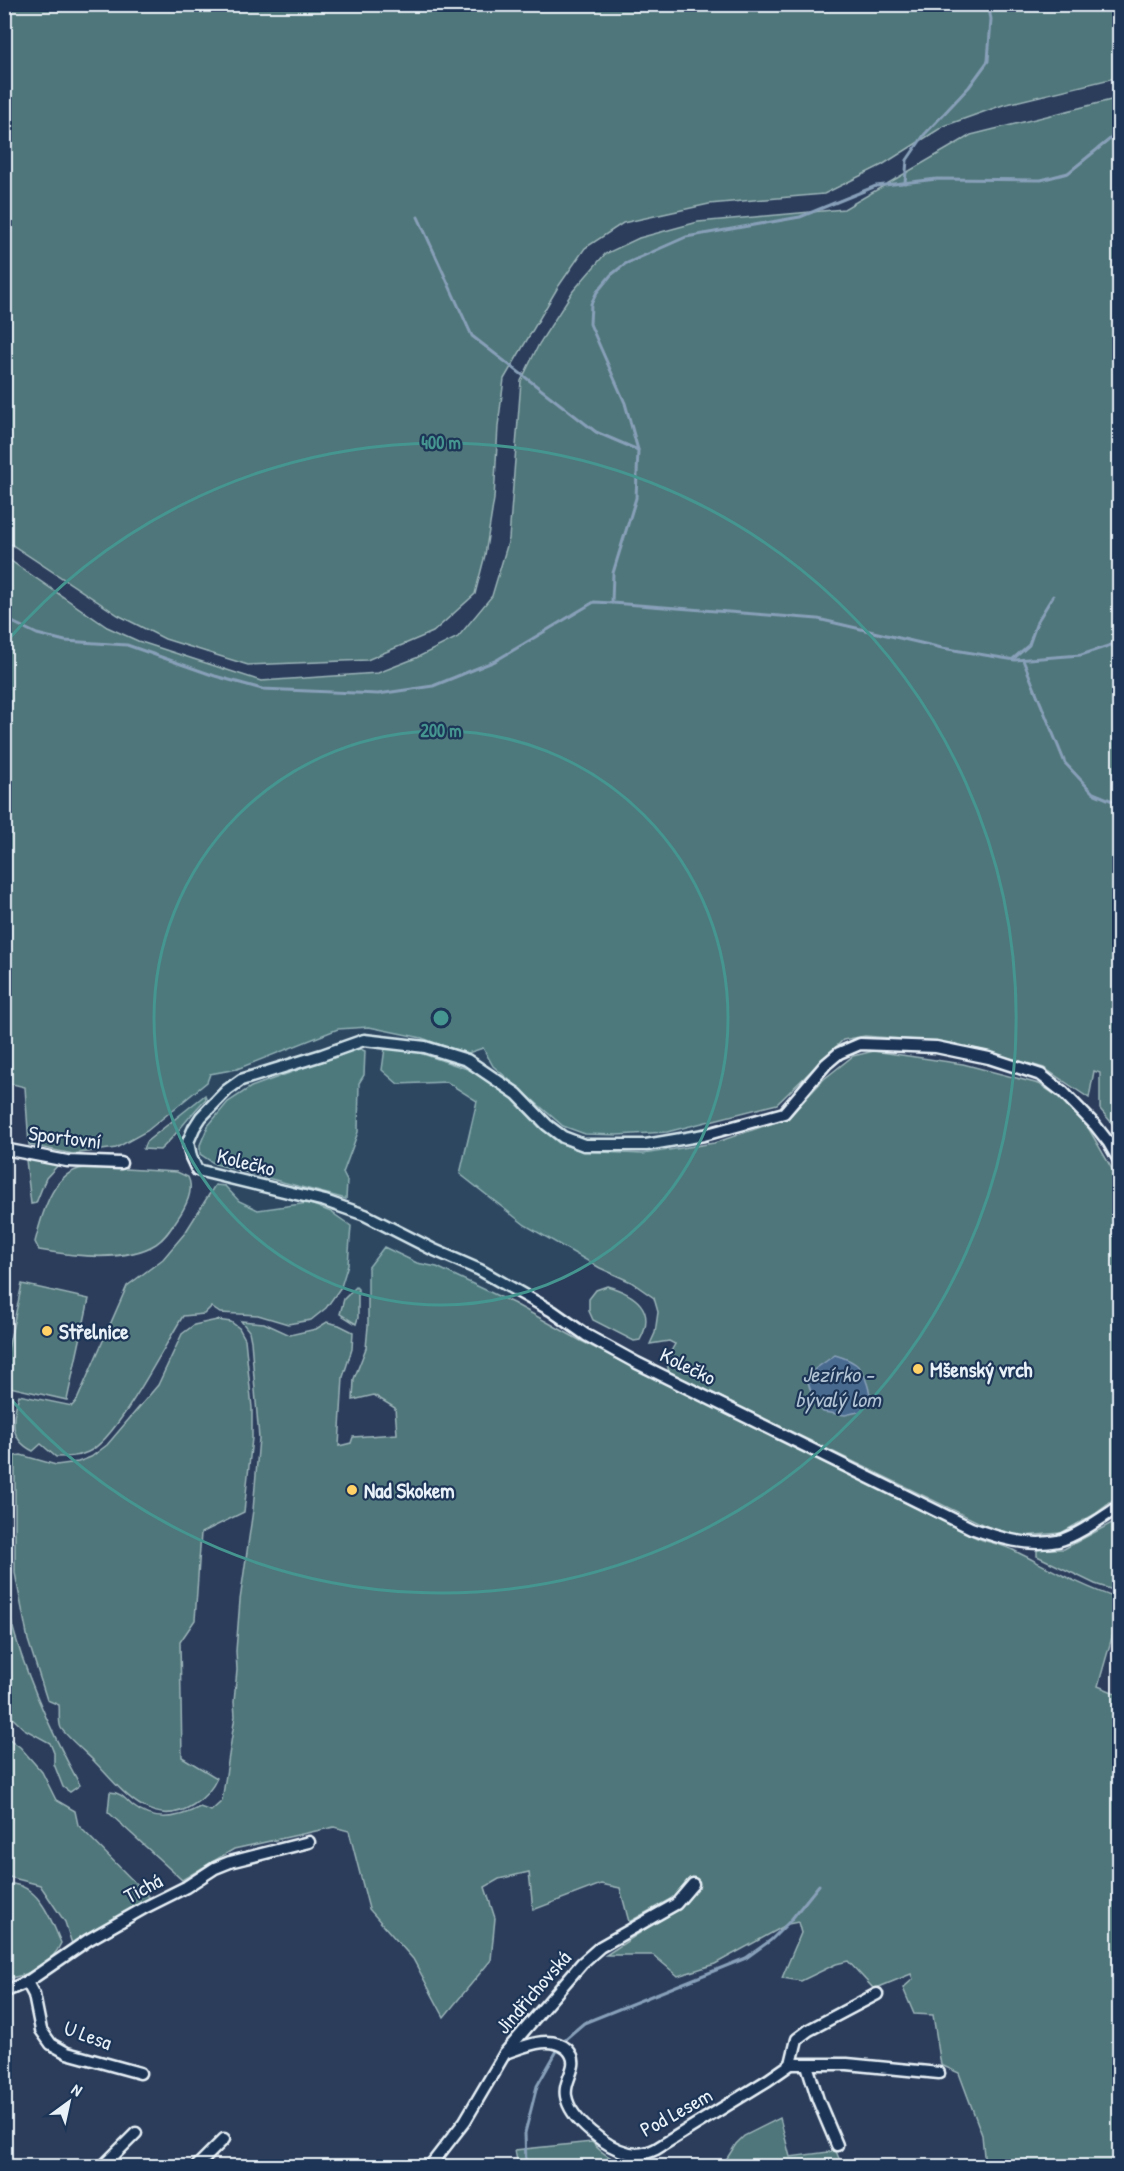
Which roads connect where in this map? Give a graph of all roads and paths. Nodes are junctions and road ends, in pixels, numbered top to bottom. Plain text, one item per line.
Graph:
1 (4, 1149) edge
2 (121, 1162) dead end
3 (1119, 1162) edge
4 (1119, 1506) edge
5 (309, 1842) dead end
6 (693, 1884) dead end
7 (27, 1982) junction
8 (4, 1992) edge
9 (877, 1994) dead end
10 (505, 2053) junction
11 (790, 2064) junction
12 (807, 2065) junction
13 (140, 2073) dead end
14 (939, 2073) dead end
15 (136, 2133) dead end
16 (224, 2139) dead end
17 (837, 2145) dead end
18 (437, 2164) edge
19 (103, 2166) edge
20 (197, 2166) edge

1 - 2 street, Sportovní
3 - 4 street, Kolečko
5 - 7 street, Tichá
6 - 10 street, Jindřichovská
7 - 8 street, Tichá
7 - 13 street, U Lesa
9 - 11 street
10 - 11 street, Pod Lesem
10 - 18 street, Jindřichovská
11 - 12 street
12 - 14 street
12 - 17 street
15 - 19 street
16 - 20 street

